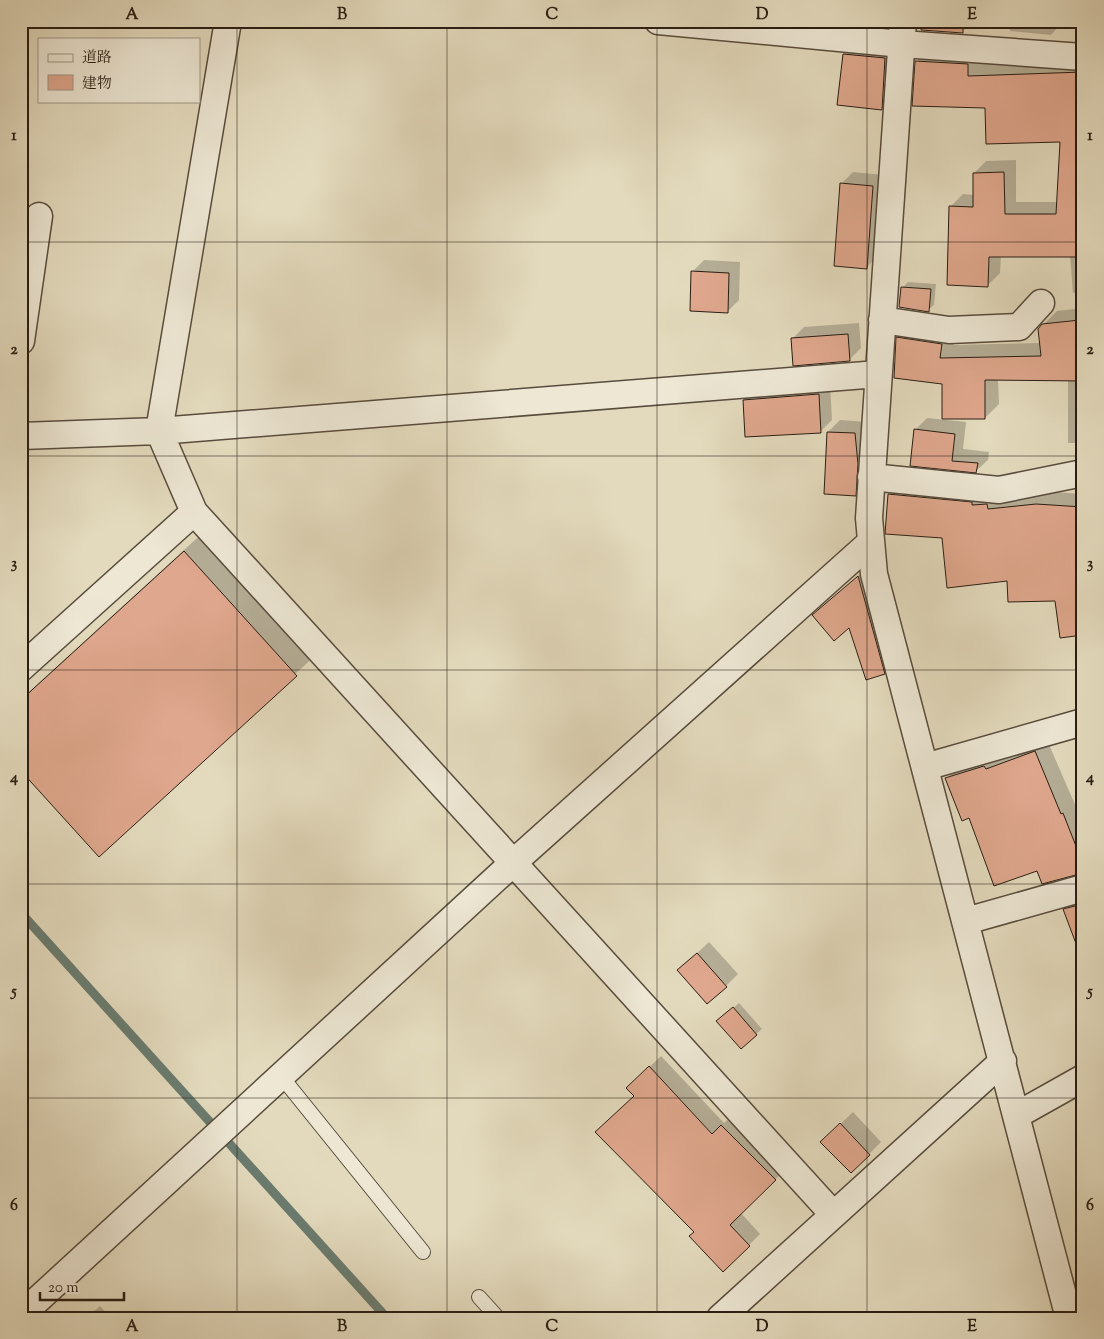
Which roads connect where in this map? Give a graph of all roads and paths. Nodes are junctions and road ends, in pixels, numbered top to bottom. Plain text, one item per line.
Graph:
1 (228, 21) edge
2 (658, 21) edge
3 (903, 32) edge
4 (1083, 57) edge
5 (39, 216) dead end
6 (1041, 303) dead end
7 (882, 320) junction
8 (21, 341) edge
9 (878, 374) junction
10 (159, 431) junction
11 (21, 436) edge
12 (1083, 473) edge
13 (871, 478) junction
14 (194, 512) junction
15 (871, 542) junction
16 (21, 668) edge
17 (1083, 722) edge
18 (926, 767) junction
19 (514, 862) junction
20 (1083, 888) edge
21 (966, 921) junction
22 (1003, 1061) junction
23 (281, 1076) junction
24 (1083, 1078) edge
25 (1017, 1115) junction
26 (833, 1214) junction
27 (423, 1252) dead end
28 (479, 1297) dead end
29 (21, 1315) edge
30 (498, 1318) edge
31 (720, 1318) edge
32 (1069, 1318) edge

1 - 10 street
2 - 3 street
3 - 4 street
3 - 7 street
5 - 8 street
6 - 7 street
7 - 9 street
9 - 10 street
9 - 13 street
10 - 11 street
10 - 14 street
12 - 13 street
13 - 15 street
14 - 16 street
14 - 19 street
15 - 18 street
15 - 19 street
17 - 18 street
18 - 21 street
19 - 23 street
19 - 26 street
20 - 21 street
21 - 22 street
22 - 25 street
22 - 26 street
23 - 27 lane
23 - 29 street
24 - 25 street
25 - 32 street
26 - 31 street
28 - 30 lane

